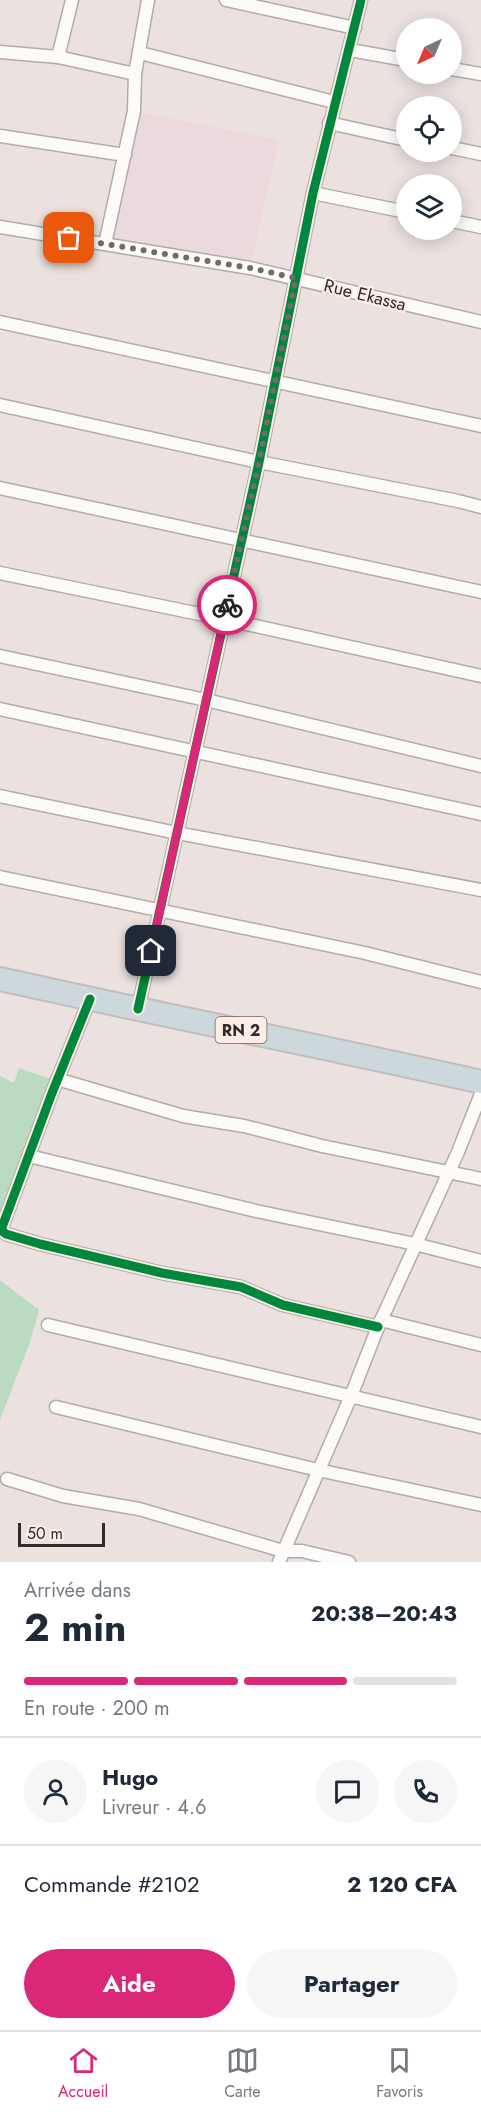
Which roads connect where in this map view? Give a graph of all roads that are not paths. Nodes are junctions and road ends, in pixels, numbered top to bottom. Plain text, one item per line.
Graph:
1 (72, 0) edge
2 (148, 0) edge
3 (226, 0) edge
4 (361, 0) edge
5 (354, 28) junction
6 (350, 50) junction
7 (0, 52) edge
8 (140, 53) junction
9 (58, 57) junction
10 (396, 58) edge
11 (462, 71) edge
12 (135, 74) junction
13 (481, 74) edge
14 (334, 102) junction
15 (329, 123) junction
16 (0, 136) edge
17 (396, 138) edge
18 (462, 150) edge
19 (481, 154) edge
20 (125, 155) junction
21 (313, 193) junction
22 (396, 210) edge
23 (462, 223) edge
24 (0, 227) edge
25 (481, 227) edge
26 (105, 244) junction
27 (296, 278) junction
28 (0, 322) edge
29 (481, 322) edge
30 (274, 381) junction
31 (0, 405) edge
32 (481, 426) edge
33 (259, 462) junction
34 (0, 488) edge
35 (481, 507) edge
36 (242, 541) junction
37 (0, 573) edge
38 (481, 592) edge
39 (224, 620) junction
40 (0, 656) edge
41 (481, 676) edge
42 (207, 700) junction
43 (0, 709) edge
44 (195, 751) junction
45 (481, 766) edge
46 (0, 796) edge
47 (481, 814) edge
48 (177, 833) junction
49 (0, 877) edge
50 (481, 890) edge
51 (160, 912) junction
52 (0, 979) edge
53 (481, 982) edge
54 (90, 999) junction
55 (138, 1009) junction
56 (57, 1079) junction
57 (481, 1082) edge
58 (481, 1094) edge
59 (29, 1156) junction
60 (449, 1172) junction
61 (481, 1179) edge
62 (415, 1244) junction
63 (481, 1261) edge
64 (380, 1324) junction
65 (48, 1325) dead end
66 (481, 1345) edge
67 (351, 1396) junction
68 (56, 1407) dead end
69 (481, 1427) edge
70 (318, 1470) junction
71 (8, 1479) dead end
72 (481, 1505) edge
73 (281, 1556) edge
74 (349, 1562) edge

1 - 9 street
2 - 8 street
3 - 5 street
4 - 5 street
5 - 6 street
6 - 10 street
6 - 14 street
7 - 9 street
8 - 12 street
8 - 14 street
9 - 12 street
11 - 13 street
12 - 20 street
14 - 15 street
15 - 17 street
15 - 21 street
16 - 20 street
18 - 19 street
20 - 26 street
21 - 22 street
21 - 27 street
23 - 25 street
24 - 26 street, Rue Ekassa
26 - 27 street, Rue Ekassa
27 - 29 street, Rue Ekassa
27 - 30 street
28 - 30 street
30 - 32 street
30 - 33 street
31 - 33 street
33 - 35 street
33 - 36 street
34 - 36 street
36 - 38 street
36 - 39 street
37 - 39 street
39 - 41 street
39 - 42 street
40 - 42 street
42 - 44 street
42 - 45 street
43 - 44 street
44 - 47 street
44 - 48 street
46 - 48 street
48 - 50 street
48 - 51 street
49 - 51 street
51 - 53 street
51 - 55 street
52 - 54 highway, RN 2
54 - 55 highway, RN 2
54 - 56 street
55 - 57 highway, RN 2
56 - 59 street
56 - 60 street
58 - 60 street
59 - 62 street
59 - 64 street
60 - 61 street
60 - 62 street
62 - 63 street
62 - 64 street
64 - 66 street
64 - 67 street
65 - 67 street
67 - 69 street
67 - 70 street
68 - 70 street
70 - 72 street
70 - 73 street
71 - 73 street
73 - 74 street

